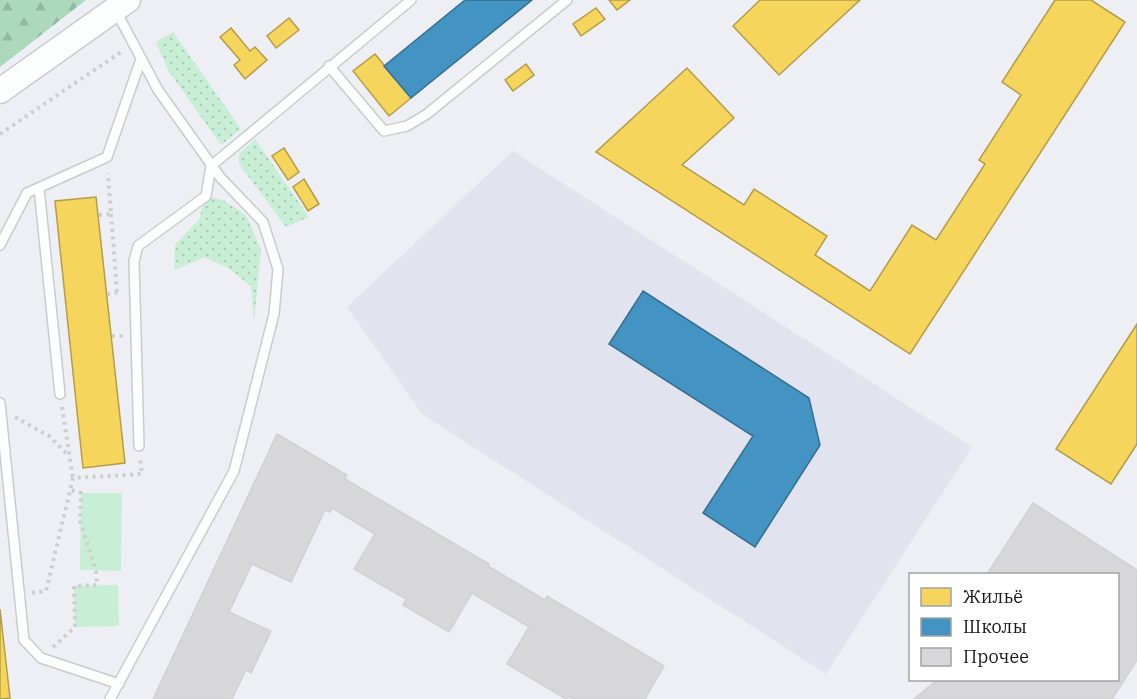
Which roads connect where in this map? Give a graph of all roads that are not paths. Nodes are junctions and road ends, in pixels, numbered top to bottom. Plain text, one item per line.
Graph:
1 (411, 0) edge
2 (567, 0) edge
3 (121, 5) edge
4 (141, 59) junction
5 (329, 66) junction
6 (0, 91) edge
7 (212, 165) junction
8 (39, 188) junction
9 (0, 245) edge
10 (60, 394) road end
11 (0, 403) edge
12 (1, 415) edge
13 (139, 446) road end
14 (119, 684) junction
15 (111, 699) edge

1 - 5 lane
2 - 5 lane
3 - 4 lane
3 - 6 street
4 - 7 lane
4 - 8 lane
5 - 7 lane
7 - 13 lane
7 - 14 lane
8 - 9 lane
8 - 10 lane
11 - 12 lane
12 - 14 lane
14 - 15 lane

